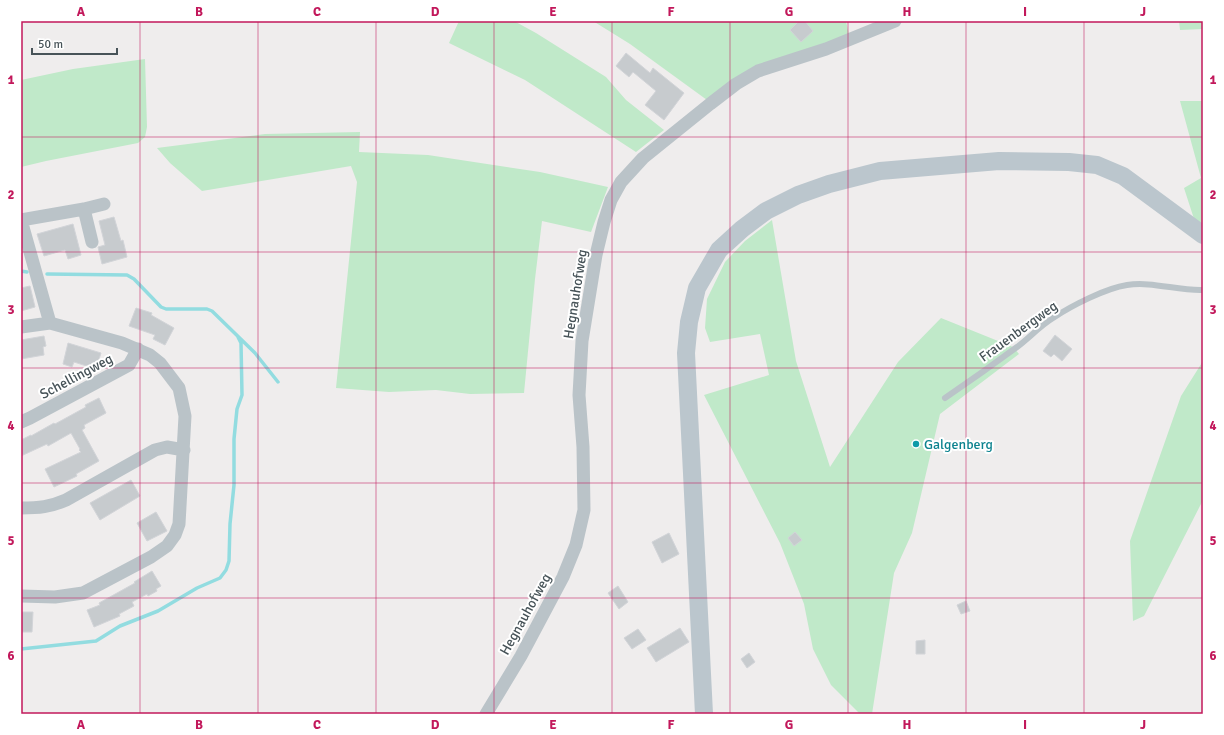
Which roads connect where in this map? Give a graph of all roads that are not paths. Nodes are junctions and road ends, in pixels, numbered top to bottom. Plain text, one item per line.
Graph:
1 (895, 21) edge
2 (104, 204) dead end
3 (84, 209) junction
4 (21, 220) edge
5 (1203, 235) edge
6 (92, 242) dead end
7 (1203, 290) edge
8 (50, 323) junction
9 (21, 327) edge
10 (138, 349) junction
11 (945, 398) dead end
12 (21, 422) edge
13 (184, 450) junction
14 (21, 508) edge
15 (21, 596) edge
16 (486, 714) edge
17 (704, 714) edge

1 - 16 street, Hegnauhofweg
2 - 3 street
3 - 4 street
3 - 6 street
4 - 8 street
5 - 17 main road
7 - 11 lane, Frauenbergweg
8 - 9 street
8 - 10 street
10 - 12 street, Schellingweg
10 - 13 street
13 - 14 street
13 - 15 street

